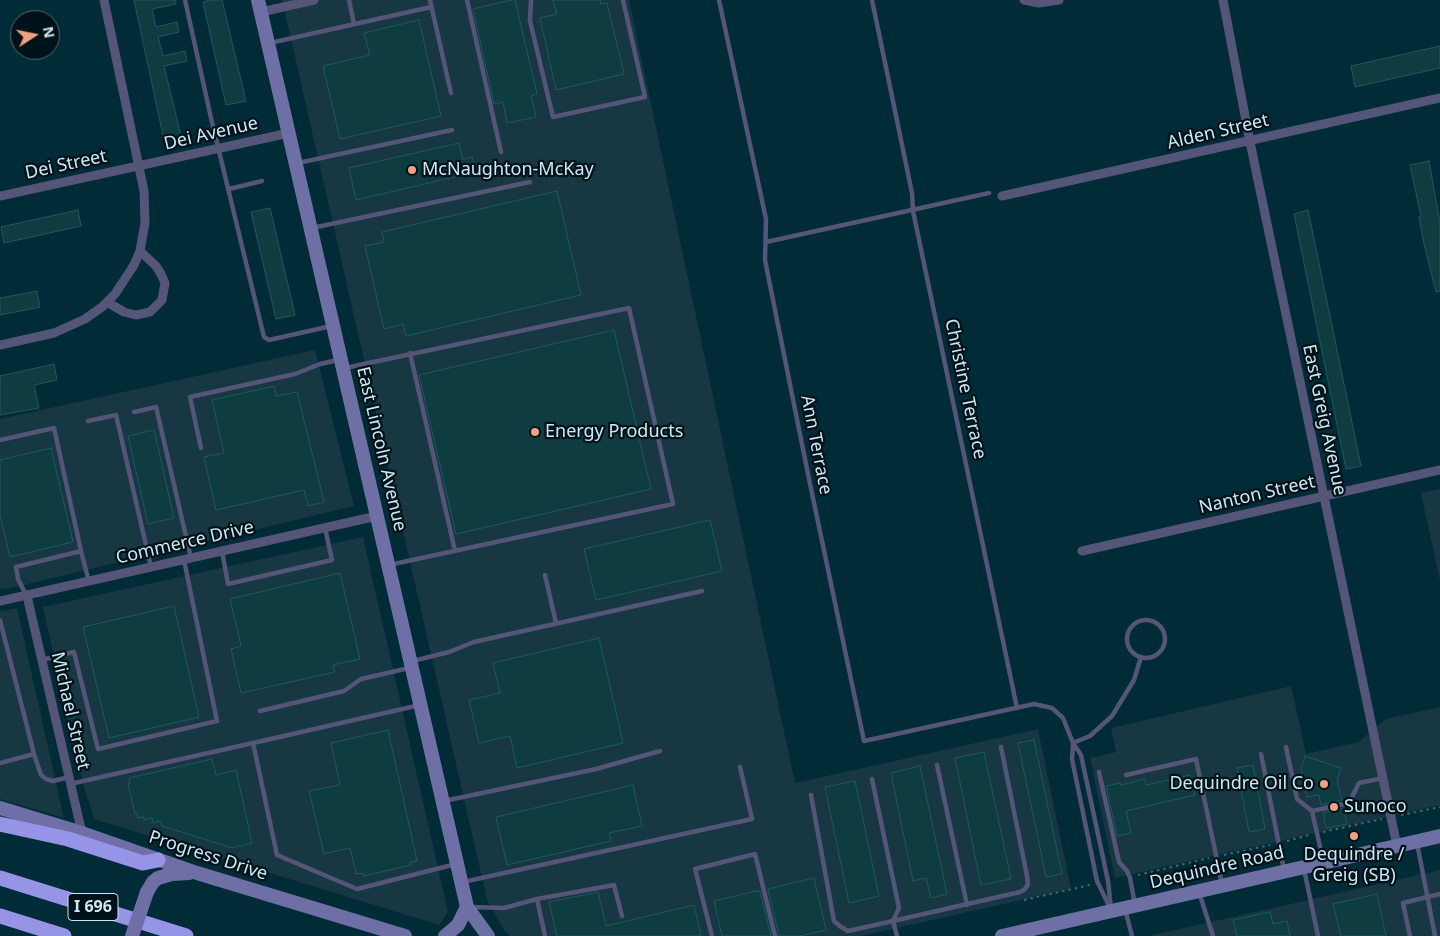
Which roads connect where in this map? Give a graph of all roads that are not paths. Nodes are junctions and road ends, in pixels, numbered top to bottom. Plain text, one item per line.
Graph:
1 (104, 0) edge
2 (185, 0) edge
3 (314, 0) edge
4 (349, 0) edge
5 (430, 0) edge
6 (467, 0) edge
7 (531, 0) edge
8 (623, 0) edge
9 (719, 0) edge
10 (872, 0) edge
11 (1024, 0) edge
12 (1059, 0) edge
13 (1223, 0) edge
14 (260, 6) edge
15 (431, 7) junction
16 (354, 24) junction
17 (268, 44) junction
18 (451, 93) dead end
19 (1440, 98) edge
20 (452, 130) dead end
21 (289, 132) junction
22 (1250, 142) junction
23 (219, 148) junction
24 (501, 152) dead end
25 (296, 163) junction
26 (139, 166) junction
27 (262, 181) dead end
28 (530, 182) dead end
29 (229, 189) junction
30 (989, 193) dead end
31 (0, 194) edge
32 (1002, 196) dead end
33 (913, 211) junction
34 (311, 228) junction
35 (766, 242) junction
36 (140, 251) junction
37 (107, 302) junction
38 (334, 325) junction
39 (0, 345) edge
40 (410, 353) junction
41 (342, 364) junction
42 (134, 412) dead end
43 (88, 421) dead end
44 (0, 440) edge
45 (201, 448) dead end
46 (1440, 470) edge
47 (1323, 496) junction
48 (378, 516) junction
49 (325, 528) junction
50 (81, 551) junction
51 (222, 551) junction
52 (455, 551) junction
53 (1082, 551) dead end
54 (188, 559) junction
55 (389, 565) junction
56 (151, 567) junction
57 (545, 576) dead end
58 (89, 582) junction
59 (702, 590) dead end
60 (27, 596) junction
61 (0, 601) edge
62 (0, 620) edge
63 (556, 623) junction
64 (1, 631) edge
65 (1141, 657) junction
66 (42, 660) junction
67 (412, 664) junction
68 (421, 704) junction
69 (1017, 708) junction
70 (260, 711) dead end
71 (253, 743) junction
72 (1073, 743) junction
73 (1001, 747) dead end
74 (1286, 747) dead end
75 (660, 751) dead end
76 (34, 754) junction
77 (1261, 754) dead end
78 (0, 763) edge
79 (937, 765) dead end
80 (740, 767) dead end
81 (1099, 772) dead end
82 (1126, 775) dead end
83 (1383, 778) junction
84 (872, 779) dead end
85 (70, 780) junction
86 (811, 795) dead end
87 (443, 802) junction
88 (0, 808) edge
89 (1312, 811) junction
90 (0, 824) edge
91 (82, 833) junction
92 (1440, 836) edge
93 (1416, 842) junction
94 (1397, 846) junction
95 (158, 860) junction
96 (1323, 863) junction
97 (457, 864) junction
98 (1304, 867) junction
99 (1284, 872) junction
100 (197, 873) junction
101 (0, 878) edge
102 (462, 882) junction
103 (1222, 886) junction
104 (1199, 891) junction
105 (1440, 894) edge
106 (1427, 896) junction
107 (537, 899) junction
108 (967, 905) junction
109 (1130, 906) junction
110 (467, 907) junction
111 (1111, 911) junction
112 (0, 916) edge
113 (622, 916) dead end
114 (893, 921) junction
115 (1026, 933) edge
116 (64, 936) edge
117 (132, 936) edge
118 (186, 936) edge
119 (405, 936) edge
120 (445, 936) edge
121 (488, 936) edge
122 (545, 936) edge
123 (712, 936) edge
124 (774, 936) edge
125 (897, 936) edge
126 (1002, 936) edge
127 (1132, 936) edge
128 (1213, 936) edge
129 (1318, 936) edge
130 (1410, 936) edge
131 (1435, 936) edge

1 - 26 street
2 - 23 lane
3 - 14 street
4 - 16 lane
5 - 15 lane
6 - 24 lane
7 - 8 lane
9 - 35 lane, Ann Terrace
10 - 33 lane, Christine Terrace
11 - 12 street
13 - 22 street, East Greig Avenue
14 - 17 street, East Lincoln Avenue
15 - 16 lane
15 - 18 lane
16 - 17 lane
17 - 21 street, East Lincoln Avenue
19 - 22 street, Alden Street
20 - 25 lane
21 - 23 street, Dei Avenue
21 - 25 street, East Lincoln Avenue
22 - 32 street, Alden Street
22 - 47 street, East Greig Avenue
23 - 26 street, Dei Avenue
23 - 29 lane
25 - 34 street, East Lincoln Avenue
26 - 31 street, Dei Street
26 - 36 street
27 - 29 lane
28 - 34 lane
29 - 38 lane
30 - 33 lane
33 - 35 lane
33 - 69 lane, Christine Terrace
34 - 38 street, East Lincoln Avenue
35 - 69 lane, Ann Terrace
36 - 37 street
36 - 37 street
37 - 39 street
38 - 41 street, East Lincoln Avenue
40 - 41 lane
40 - 52 lane
40 - 52 lane
41 - 45 lane
41 - 48 street, East Lincoln Avenue
42 - 54 lane
43 - 56 lane
44 - 50 lane
46 - 47 street, Nanton Street
47 - 53 street, Nanton Street
47 - 83 street, East Greig Avenue
48 - 49 street, Commerce Drive
48 - 55 street, East Lincoln Avenue
49 - 51 street, Commerce Drive
49 - 51 lane
50 - 58 lane
50 - 60 lane
51 - 54 street, Commerce Drive
52 - 55 lane
54 - 56 street, Commerce Drive
54 - 66 lane
55 - 67 street, East Lincoln Avenue
56 - 58 street, Commerce Drive
57 - 63 lane
58 - 60 street, Commerce Drive
59 - 63 lane
60 - 61 street, Commerce Drive
60 - 66 street, Michael Street
62 - 64 lane
63 - 67 lane
64 - 76 lane
65 - 65 lane
65 - 72 lane
66 - 85 street, Michael Street
67 - 68 street, East Lincoln Avenue
67 - 70 lane
68 - 71 lane
68 - 87 street, East Lincoln Avenue
69 - 72 lane
71 - 85 lane
71 - 97 lane
72 - 111 lane
72 - 111 lane
73 - 108 lane
74 - 89 lane
75 - 87 lane
76 - 78 lane
76 - 85 lane
77 - 99 lane
79 - 108 lane
80 - 102 lane
81 - 109 lane
82 - 103 lane
83 - 89 lane
83 - 94 street, East Greig Avenue
84 - 114 lane
85 - 91 street, Michael Street
86 - 114 lane
87 - 97 street, East Lincoln Avenue
88 - 91 street, Progress Drive
89 - 96 lane
90 - 95 highway
91 - 95 street, Progress Drive
92 - 93 street, Dequindre Road
93 - 94 street, Dequindre Road
93 - 106 lane
94 - 96 street, Dequindre Road
95 - 100 street, Progress Drive
96 - 98 street, Dequindre Road
97 - 102 street, East Lincoln Avenue
98 - 99 street, Dequindre Road
98 - 129 lane
99 - 103 street, Dequindre Road
100 - 117 street, bridge
100 - 119 street, Progress Drive
101 - 118 highway, I 696
102 - 110 street, East Lincoln Avenue
103 - 104 street, Dequindre Road
104 - 109 street, Dequindre Road
104 - 128 lane
105 - 106 lane
106 - 130 lane
106 - 131 lane
107 - 110 lane
107 - 113 lane
107 - 122 lane
108 - 114 lane
109 - 111 street, Dequindre Road
109 - 127 lane
110 - 120 street
110 - 121 street, East Lincoln Avenue
111 - 115 street, Dequindre Road
112 - 116 highway, I 696
114 - 125 lane
115 - 126 street, Dequindre Road
123 - 124 lane

